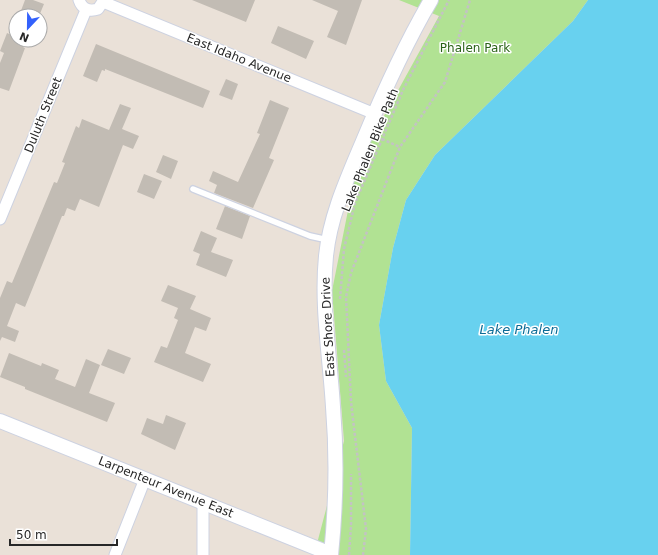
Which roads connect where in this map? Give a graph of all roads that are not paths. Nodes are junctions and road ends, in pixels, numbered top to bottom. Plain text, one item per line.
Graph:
1 (79, 0) edge
2 (431, 0) edge
3 (103, 1) edge
4 (86, 10) junction
5 (375, 114) junction
6 (193, 189) dead end
7 (0, 219) edge
8 (328, 240) junction
9 (0, 421) edge
10 (145, 479) junction
11 (203, 502) junction
12 (331, 554) edge
13 (115, 555) edge
14 (203, 555) edge

1 - 4 street
2 - 5 street, East Shore Drive
3 - 4 street
3 - 5 street, East Idaho Avenue
4 - 7 street, Duluth Street
5 - 8 street, East Shore Drive
6 - 8 lane
8 - 12 street, East Shore Drive
9 - 10 street, Larpenteur Avenue East
10 - 11 street, Larpenteur Avenue East
10 - 13 street
11 - 12 street, Larpenteur Avenue East
11 - 14 street

